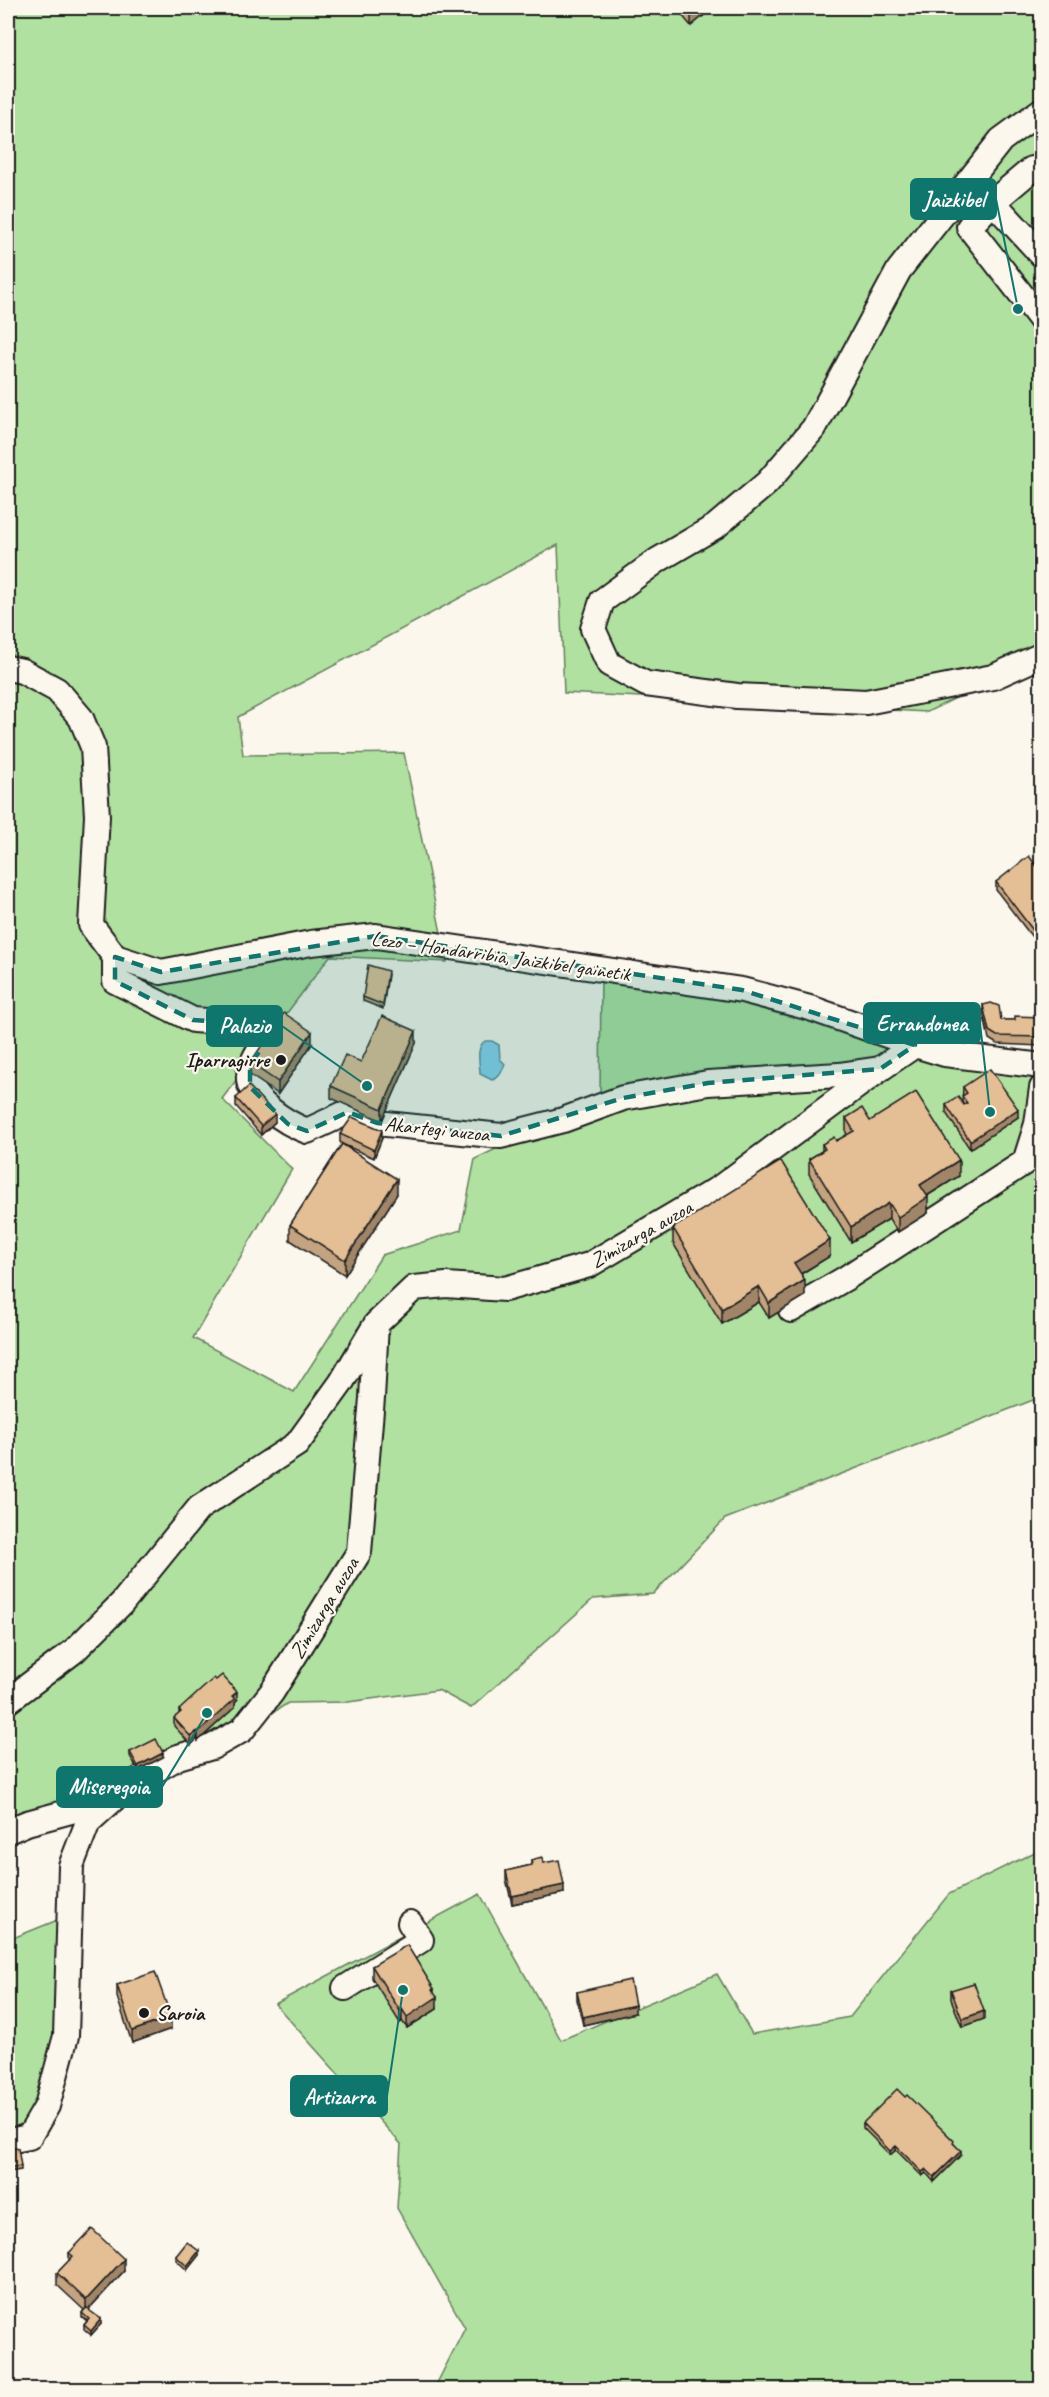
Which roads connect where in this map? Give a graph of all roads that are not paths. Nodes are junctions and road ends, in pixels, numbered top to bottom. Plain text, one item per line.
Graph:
1 (1041, 110) edge
2 (1038, 170) edge
3 (993, 202) junction
4 (1041, 255) edge
5 (1041, 321) edge
6 (1041, 655) edge
7 (8, 668) edge
8 (115, 957) junction
9 (915, 1046) junction
10 (1041, 1066) edge
11 (880, 1069) junction
12 (1041, 1088) edge
13 (791, 1310) edge
14 (376, 1324) junction
15 (8, 1701) edge
16 (114, 1799) junction
17 (8, 1831) edge
18 (410, 1923) dead end
19 (345, 1988) dead end
20 (8, 2141) edge

1 - 6 street
2 - 3 street
3 - 4 street
3 - 5 street
7 - 8 street
8 - 9 street, Lezo – Hondarribia, Jaizkibel gainetik
8 - 11 street, Akartegi auzoa
9 - 10 street, Lezo – Hondarribia, Jaizkibel gainetik
9 - 11 street, Akartegi auzoa
11 - 14 street, Zimizarga auzoa
12 - 13 street
14 - 15 street, Zimizarga auzoa
14 - 16 street, Zimizarga auzoa
16 - 17 street, Zimizarga auzoa
16 - 20 street, Zimizarga auzoa
18 - 19 street

